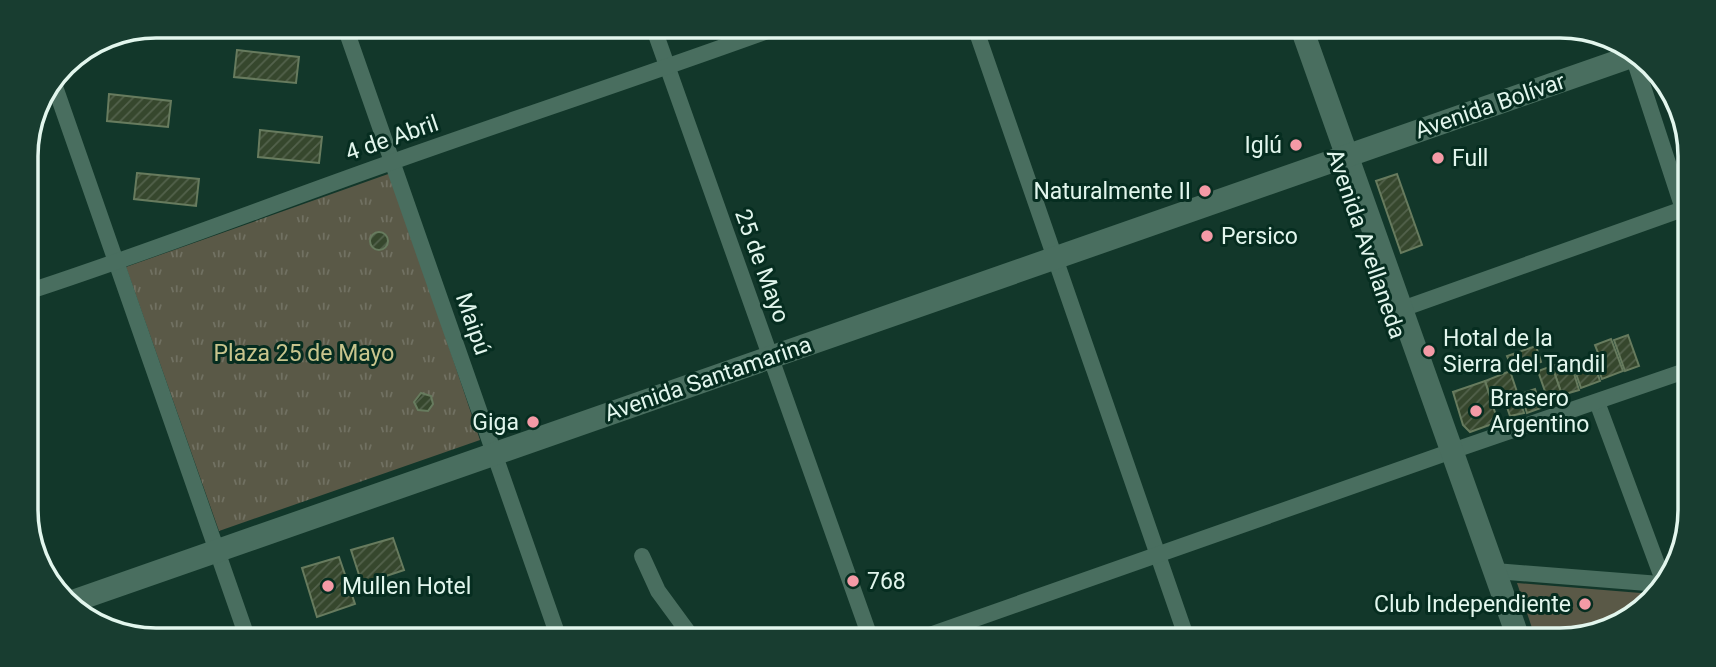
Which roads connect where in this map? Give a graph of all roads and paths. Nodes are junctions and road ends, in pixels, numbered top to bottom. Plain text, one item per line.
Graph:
1 (349, 38) edge
2 (657, 38) edge
3 (749, 38) edge
4 (979, 38) edge
5 (1294, 38) edge
6 (1305, 38) edge
7 (1626, 59) edge
8 (667, 68) junction
9 (1637, 68) edge
10 (57, 93) edge
11 (1342, 158) junction
12 (393, 162) junction
13 (1678, 194) edge
14 (1678, 217) edge
15 (1056, 258) junction
16 (116, 263) junction
17 (39, 288) edge
18 (1402, 309) junction
19 (770, 357) junction
20 (1678, 373) edge
21 (1597, 402) junction
22 (1446, 453) junction
23 (494, 454) junction
24 (218, 551) junction
25 (642, 556) dead end
26 (1157, 556) junction
27 (1495, 571) junction
28 (1659, 574) edge
29 (1653, 581) edge
30 (79, 599) edge
31 (244, 628) edge
32 (555, 628) edge
33 (685, 628) edge
34 (867, 628) edge
35 (952, 628) edge
36 (1182, 628) edge
37 (1501, 628) edge
38 (1515, 628) edge

1 - 12 street, Maipú
2 - 8 street, 25 de Mayo
3 - 8 street, 4 de Abril
4 - 15 street
5 - 11 main road, Avenida Avellaneda
6 - 11 main road, Avenida Avellaneda
7 - 11 main road, Avenida Bolívar
8 - 12 street, 4 de Abril
8 - 19 street, 25 de Mayo
9 - 13 street
10 - 16 street
11 - 15 main road, Avenida Santamarina
11 - 18 main road, Avenida Avellaneda
11 - 22 main road, Avenida Avellaneda
12 - 16 street, 4 de Abril
12 - 23 street, Maipú
14 - 18 street
15 - 19 main road, Avenida Santamarina
15 - 26 street
16 - 17 street, 4 de Abril
16 - 24 street
18 - 22 main road, Avenida Avellaneda
19 - 23 main road, Avenida Santamarina
19 - 34 street, 25 de Mayo
20 - 21 street
21 - 22 street
21 - 28 street
22 - 26 street
22 - 27 main road, Avenida Avellaneda
22 - 37 main road, Avenida Avellaneda
23 - 24 main road, Avenida Santamarina
23 - 32 street, Maipú
24 - 30 main road, Avenida Santamarina
24 - 31 street
25 - 33 street
26 - 35 street
26 - 36 street
27 - 29 street
27 - 38 main road, Avenida Avellaneda

